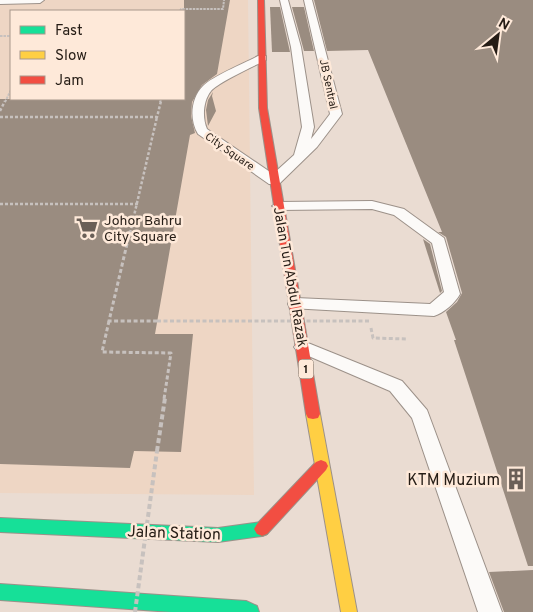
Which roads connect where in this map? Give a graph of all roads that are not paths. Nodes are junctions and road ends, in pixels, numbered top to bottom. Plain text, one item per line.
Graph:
1 (40, 0) edge
2 (260, 0) edge
3 (284, 0) edge
4 (308, 0) edge
5 (0, 1) edge
6 (262, 58) junction
7 (299, 157) junction
8 (274, 181) junction
9 (279, 206) junction
10 (296, 304) junction
11 (303, 348) junction
12 (321, 466) junction
13 (0, 525) edge
14 (0, 592) edge
15 (251, 612) edge
16 (349, 612) edge
17 (490, 612) edge

1 - 5 lane
2 - 6 main road, Jalan Tun Abdul Razak / 1
3 - 7 lane, JB Sentral
4 - 7 lane, JB Sentral
6 - 8 main road, Jalan Tun Abdul Razak / 1
6 - 8 lane, City Square
7 - 8 lane, JB Sentral
8 - 9 main road, Jalan Tun Abdul Razak / 1
9 - 10 main road, Jalan Tun Abdul Razak / 1
9 - 10 lane
10 - 11 main road, Jalan Tun Abdul Razak / 1
11 - 12 main road, Jalan Tun Abdul Razak / 1
11 - 17 lane
12 - 13 main road, Jalan Station
12 - 16 main road, Jalan Tun Abdul Razak / 1
14 - 15 main road

